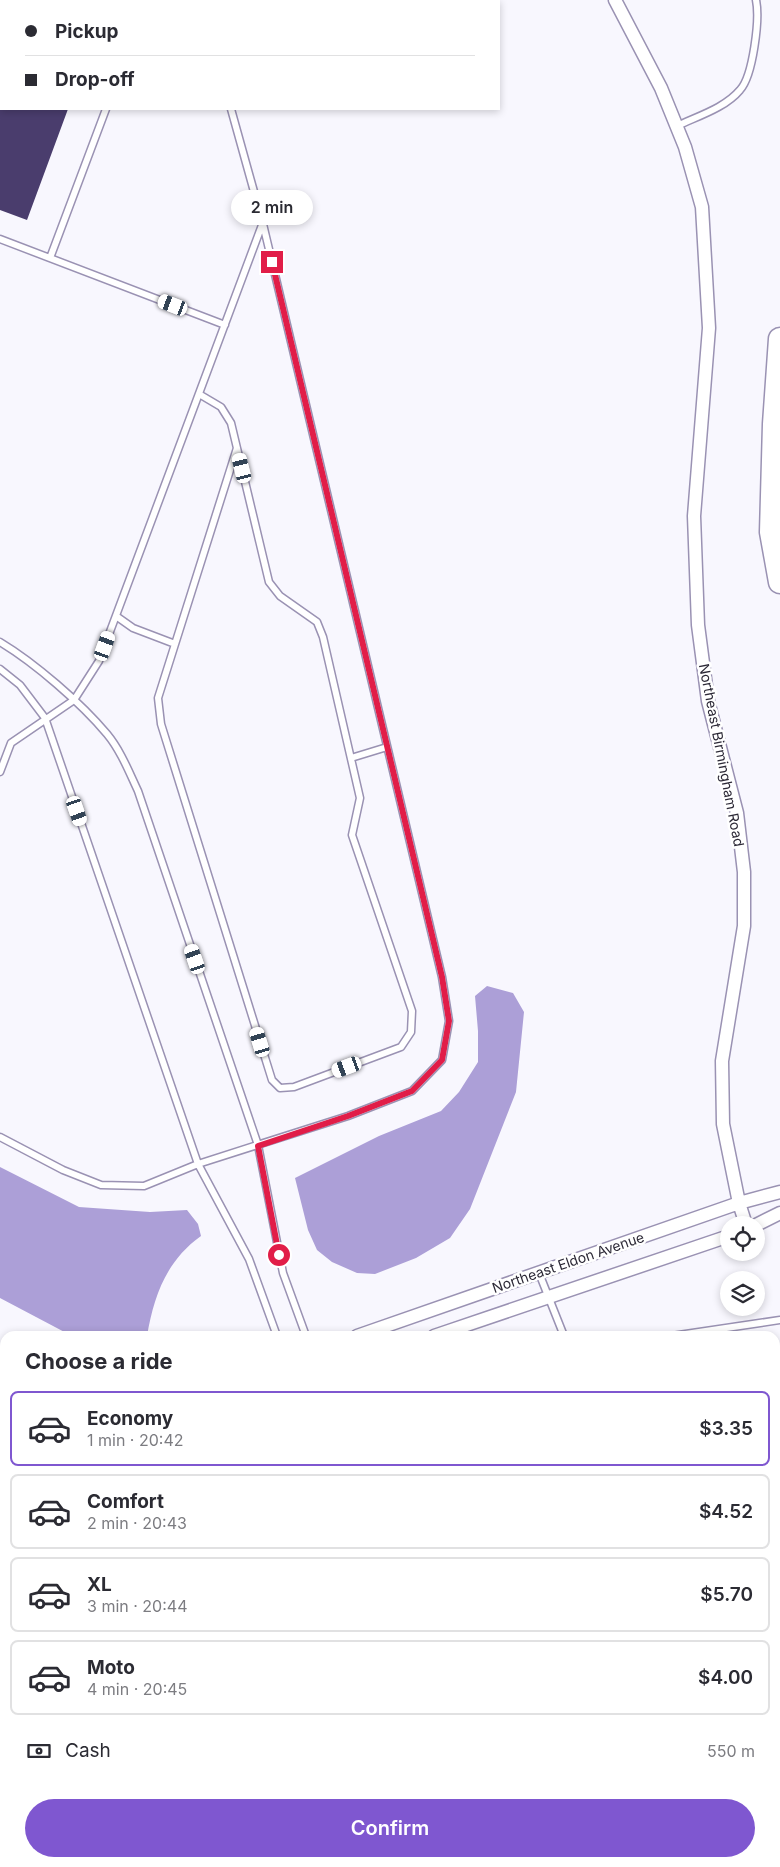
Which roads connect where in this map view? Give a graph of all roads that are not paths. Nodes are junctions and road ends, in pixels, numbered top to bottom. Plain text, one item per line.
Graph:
1 (615, 0) edge
2 (756, 0) edge
3 (106, 110) edge
4 (231, 110) edge
5 (677, 126) junction
6 (263, 224) junction
7 (0, 239) edge
8 (50, 258) junction
9 (225, 325) junction
10 (780, 339) edge
11 (199, 394) junction
12 (237, 448) junction
13 (780, 582) edge
14 (116, 616) junction
15 (0, 642) edge
16 (175, 644) junction
17 (0, 668) edge
18 (74, 700) junction
19 (45, 718) junction
20 (387, 747) junction
21 (351, 758) junction
22 (0, 772) edge
23 (0, 1137) edge
24 (258, 1146) junction
25 (198, 1164) junction
26 (780, 1192) edge
27 (739, 1203) junction
28 (780, 1213) edge
29 (743, 1216) edge
30 (765, 1220) edge
31 (720, 1239) edge
32 (539, 1273) junction
33 (548, 1297) junction
34 (780, 1320) edge
35 (274, 1331) edge
36 (304, 1331) edge
37 (371, 1331) edge
38 (449, 1331) edge
39 (562, 1331) edge
40 (706, 1331) edge

1 - 5 street, Northeast Birmingham Road
2 - 5 lane
3 - 8 lane
4 - 6 lane
5 - 27 street, Northeast Birmingham Road
6 - 9 lane
6 - 20 lane
7 - 8 lane
8 - 9 lane
9 - 11 lane
10 - 13 highway
11 - 12 lane
11 - 14 lane
12 - 16 lane
12 - 21 lane
14 - 16 lane
14 - 18 lane
15 - 18 lane
16 - 21 lane
17 - 19 lane
18 - 19 lane
18 - 24 lane
19 - 22 lane
19 - 25 lane
20 - 21 lane
20 - 24 lane
23 - 25 lane
24 - 25 lane
24 - 36 lane
25 - 35 lane
26 - 27 street, Northeast Eldon Avenue
27 - 29 street, Northeast Birmingham Road
27 - 32 street, Northeast Eldon Avenue
28 - 30 street
31 - 33 street, Northeast Eldon Avenue
32 - 33 lane
32 - 37 street, Northeast Eldon Avenue
33 - 38 street, Northeast Eldon Avenue
33 - 39 lane
34 - 40 lane

